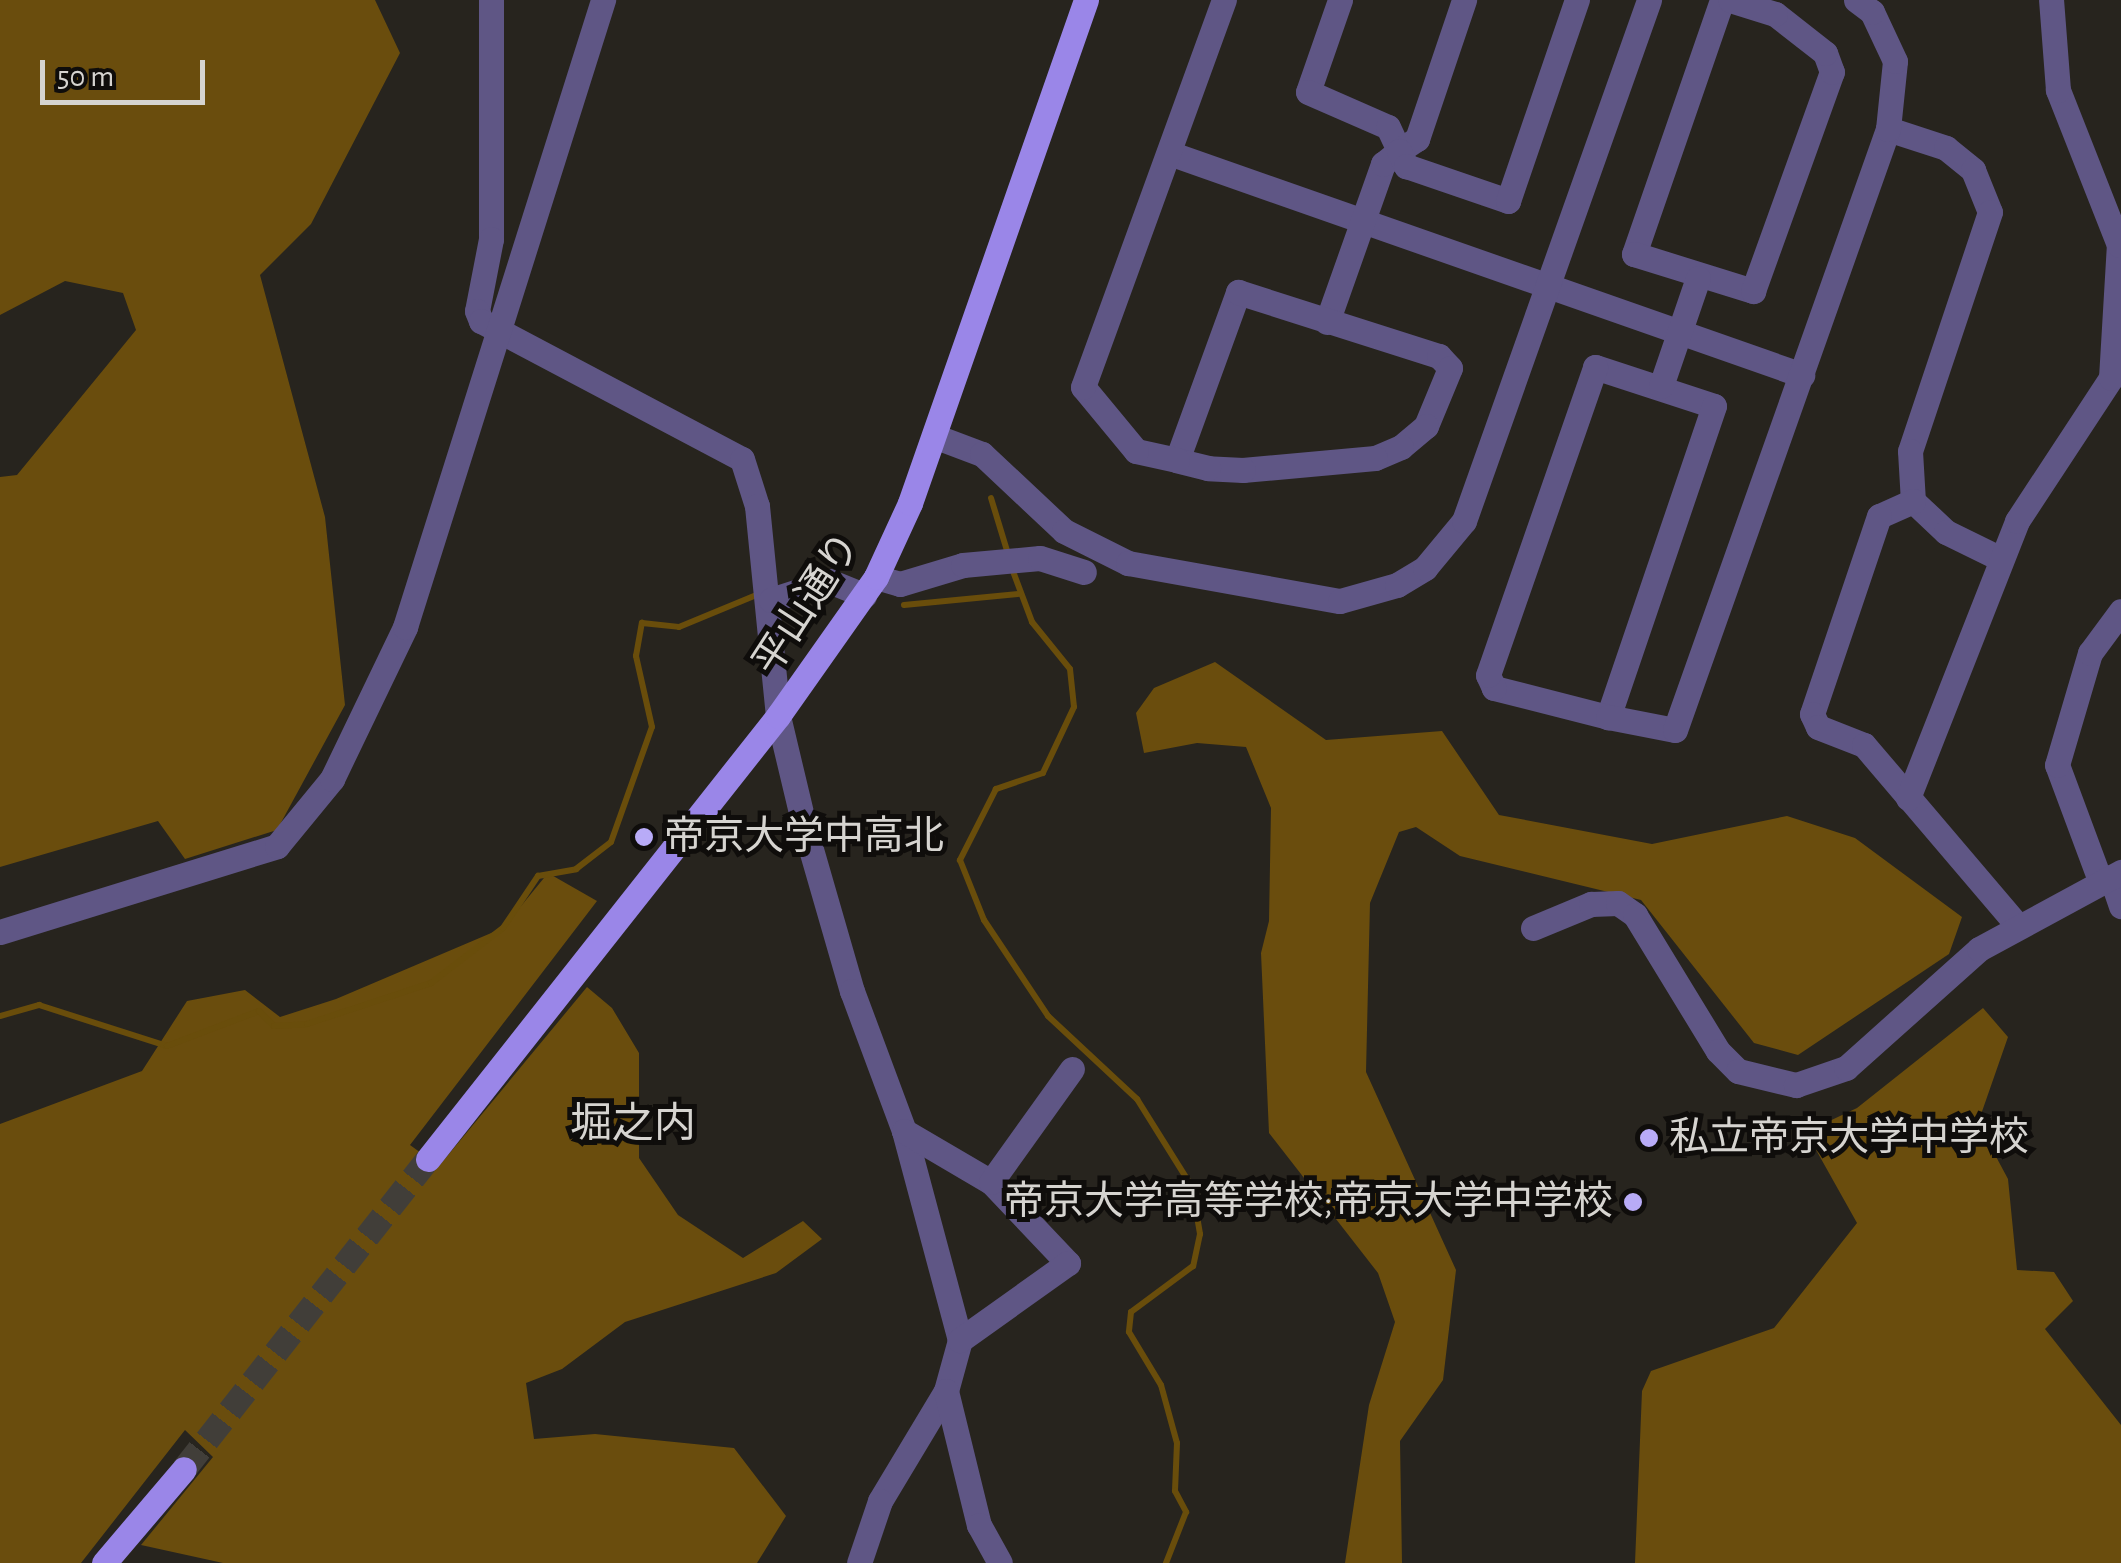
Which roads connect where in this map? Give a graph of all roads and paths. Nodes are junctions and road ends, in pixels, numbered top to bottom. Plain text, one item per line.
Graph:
1 (492, 0) edge
2 (604, 0) edge
3 (1086, 0) edge
4 (1224, 0) edge
5 (1340, 0) edge
6 (1464, 0) edge
7 (1577, 0) edge
8 (1649, 0) edge
9 (1722, 0) edge
10 (1730, 0) edge
11 (1856, 0) edge
12 (2051, 0) edge
13 (1888, 129) junction
14 (1400, 151) junction
15 (1172, 154) junction
16 (1361, 220) junction
17 (1698, 278) junction
18 (1550, 288) junction
19 (1327, 322) junction
20 (499, 327) junction
21 (1678, 336) junction
22 (1802, 375) junction
23 (1660, 386) junction
24 (934, 436) junction
25 (1177, 460) junction
26 (1913, 501) junction
27 (2000, 558) junction
28 (1084, 572) dead end
29 (870, 586) junction
30 (770, 591) junction
31 (2121, 611) edge
32 (778, 716) junction
33 (1608, 716) junction
34 (1908, 798) junction
35 (2111, 877) edge
36 (2121, 906) edge
37 (2018, 926) junction
38 (1533, 928) dead end
39 (0, 932) edge
40 (1072, 1069) dead end
41 (904, 1131) junction
42 (428, 1160) tunnel mouth
43 (990, 1182) junction
44 (960, 1340) junction
45 (946, 1391) junction
46 (184, 1469) tunnel mouth
47 (104, 1563) edge
48 (859, 1563) edge
49 (1000, 1563) edge

1 - 20 street
2 - 20 street
3 - 24 main road, 平山通り
4 - 15 street
5 - 14 street
6 - 14 street
7 - 14 street
8 - 18 street
9 - 17 street
10 - 17 street
11 - 13 street
12 - 27 street
13 - 22 street
13 - 26 street
14 - 16 street
15 - 16 street
15 - 25 street
16 - 18 street
16 - 19 street
17 - 21 street
18 - 21 street
18 - 24 street
19 - 25 street
19 - 25 street
20 - 30 street
20 - 39 street
21 - 22 street
21 - 23 street
22 - 33 street
23 - 33 street
23 - 33 street
24 - 29 main road, 平山通り
26 - 27 street
26 - 34 street
27 - 34 street
28 - 29 street
29 - 30 street
29 - 32 main road, 平山通り
30 - 32 street
31 - 35 street
32 - 41 street
32 - 42 main road, 平山通り
34 - 37 street
35 - 36 street
35 - 37 street
37 - 38 street
40 - 43 street
41 - 43 street
41 - 44 street
43 - 44 street
44 - 45 street
45 - 48 street
45 - 49 street
46 - 47 main road

